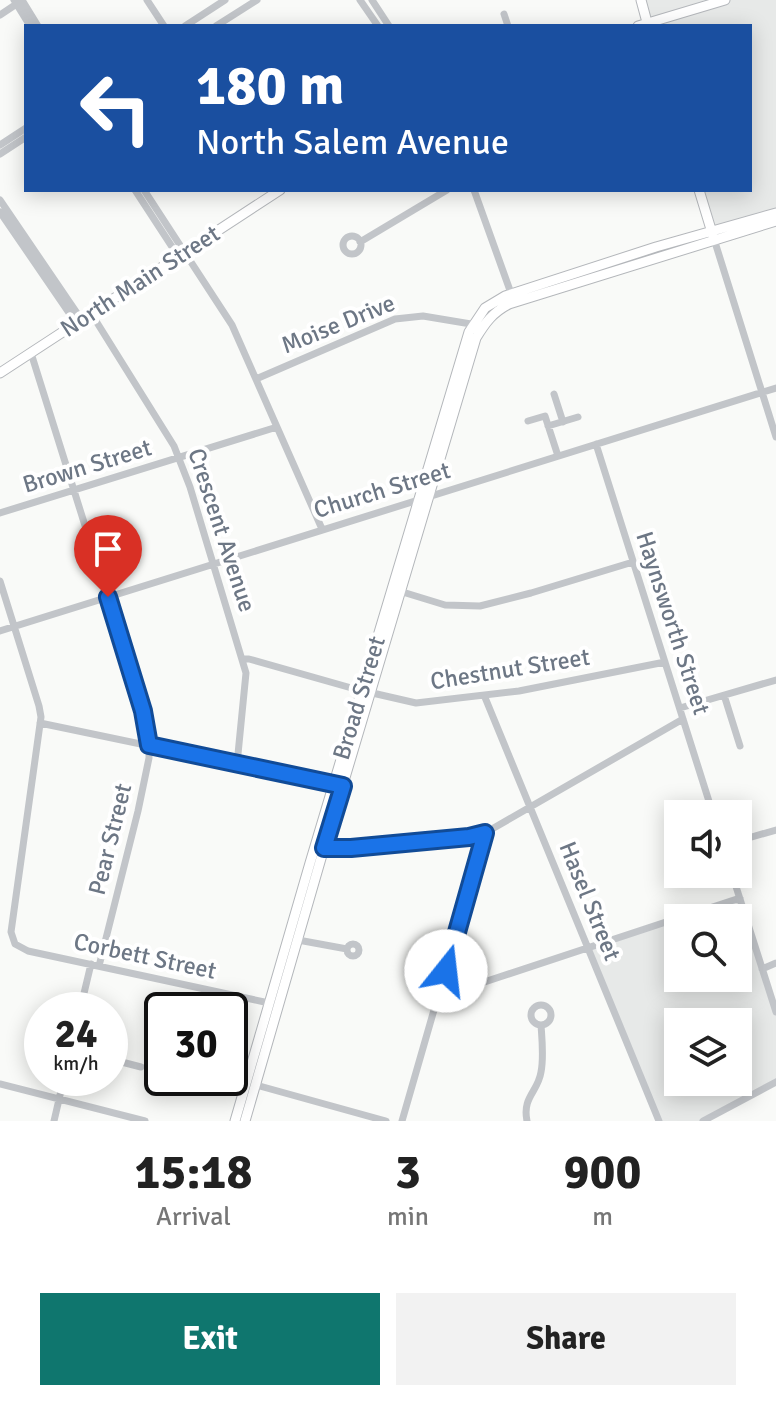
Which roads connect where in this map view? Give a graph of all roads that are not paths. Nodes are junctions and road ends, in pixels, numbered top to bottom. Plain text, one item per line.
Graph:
1 (147, 0) edge
2 (225, 0) edge
3 (257, 0) edge
4 (360, 0) edge
5 (372, 0) edge
6 (641, 0) edge
7 (725, 0) edge
8 (19, 1) edge
9 (504, 14) dead end
10 (0, 15) edge
11 (29, 24) edge
12 (36, 24) edge
13 (163, 24) edge
14 (188, 24) edge
15 (219, 24) edge
16 (377, 24) edge
17 (388, 24) edge
18 (507, 24) edge
19 (645, 24) edge
20 (648, 24) edge
21 (24, 129) edge
22 (24, 138) edge
23 (0, 145) edge
24 (0, 154) edge
25 (136, 192) edge
26 (145, 192) edge
27 (277, 192) edge
28 (444, 192) edge
29 (475, 192) edge
30 (700, 192) edge
31 (0, 200) edge
32 (0, 212) edge
33 (776, 213) edge
34 (776, 221) edge
35 (713, 235) junction
36 (360, 242) dead end
37 (182, 254) junction
38 (512, 298) junction
39 (91, 313) junction
40 (78, 321) junction
41 (478, 325) junction
42 (31, 353) junction
43 (0, 373) edge
44 (256, 379) junction
45 (776, 388) edge
46 (762, 392) junction
47 (554, 394) dead end
48 (578, 417) dead end
49 (528, 421) dead end
50 (563, 422) junction
51 (548, 426) junction
52 (277, 427) junction
53 (776, 437) edge
54 (596, 444) junction
55 (558, 456) junction
56 (180, 458) junction
57 (74, 491) junction
58 (429, 496) junction
59 (419, 499) junction
60 (0, 513) edge
61 (322, 529) junction
62 (633, 562) junction
63 (214, 564) junction
64 (0, 581) edge
65 (396, 590) junction
66 (108, 597) junction
67 (15, 627) junction
68 (0, 631) edge
69 (243, 659) junction
70 (665, 662) junction
71 (776, 680) edge
72 (366, 692) junction
73 (484, 695) junction
74 (724, 695) junction
75 (680, 708) junction
76 (683, 719) junction
77 (40, 723) junction
78 (149, 745) junction
79 (740, 746) dead end
80 (237, 764) junction
81 (338, 785) junction
82 (709, 800) edge
83 (530, 808) junction
84 (776, 830) edge
85 (485, 833) junction
86 (752, 837) edge
87 (320, 847) junction
88 (737, 888) edge
89 (740, 898) junction
90 (721, 904) edge
91 (664, 923) edge
92 (298, 940) junction
93 (588, 948) junction
94 (347, 949) dead end
95 (776, 963) edge
96 (95, 965) junction
97 (762, 969) junction
98 (86, 992) edge
99 (439, 997) junction
100 (269, 1003) junction
101 (776, 1012) edge
102 (541, 1025) dead end
103 (128, 1064) edge
104 (141, 1067) dead end
105 (776, 1082) edge
106 (0, 1084) edge
107 (256, 1085) junction
108 (60, 1096) edge
109 (59, 1099) junction
110 (54, 1121) edge
111 (145, 1121) edge
112 (235, 1121) edge
113 (245, 1121) edge
114 (386, 1121) edge
115 (402, 1121) edge
116 (527, 1121) edge
117 (659, 1121) edge
118 (703, 1121) edge

1 - 13 street
2 - 14 street
3 - 15 street
4 - 16 street
5 - 17 street
6 - 19 main road
7 - 20 main road
8 - 10 street
8 - 11 street
8 - 12 street
9 - 18 street
21 - 23 street
22 - 24 street
25 - 37 street
26 - 37 street
27 - 37 main road, North Main Street
28 - 36 street
29 - 38 street
30 - 35 main road
31 - 40 street
32 - 40 street
33 - 35 main road
34 - 35 main road
35 - 38 main road
35 - 46 street
37 - 39 main road, North Main Street
37 - 44 street
38 - 41 main road
39 - 40 main road, North Main Street
39 - 56 street, Crescent Avenue
40 - 42 main road, North Main Street
41 - 44 street, Moise Drive
41 - 58 main road, Broad Street
41 - 59 main road, Broad Street
42 - 43 main road, North Main Street
42 - 57 street, Pear Street
44 - 52 street
45 - 46 street, Church Street
46 - 53 street
46 - 54 street, Church Street
47 - 50 street
48 - 50 street
49 - 51 street
50 - 51 street
51 - 55 street
52 - 56 street, Brown Street
52 - 61 street
54 - 55 street, Church Street
54 - 62 street, Haynsworth Street
55 - 58 street, Church Street
56 - 57 street, Brown Street
56 - 63 street, Crescent Avenue
57 - 60 street, Brown Street
57 - 66 street, Pear Street
58 - 59 street, Church Street
58 - 65 main road, Broad Street
59 - 61 street, Church Street
59 - 65 main road, Broad Street
61 - 63 street, Church Street
62 - 65 street
62 - 70 street, Haynsworth Street
63 - 66 street, Church Street
63 - 69 street, Crescent Avenue
64 - 67 street
65 - 72 main road, Broad Street
66 - 67 street, Church Street
66 - 78 street, Pear Street
67 - 68 street, Church Street
67 - 77 street
69 - 72 street
69 - 80 street, Crescent Avenue
70 - 73 street, Chestnut Street
70 - 75 street, Haynsworth Street
71 - 74 street
72 - 73 street, Chestnut Street
72 - 81 main road, Broad Street
73 - 83 street, Hasel Street
74 - 75 street
74 - 79 street
75 - 76 street, Haynsworth Street
76 - 82 street, Haynsworth Street
76 - 83 street
77 - 78 street
77 - 96 street, Corbett Street
78 - 80 street
78 - 96 street, Pear Street
80 - 81 street
81 - 87 main road, Broad Street
83 - 85 street
83 - 93 street, Hasel Street
84 - 86 street
85 - 87 street
85 - 99 street
87 - 92 main road, Broad Street
87 - 100 main road, Broad Street
88 - 89 street
89 - 90 street
89 - 97 street
91 - 93 street
92 - 94 street
92 - 107 main road, Broad Street
93 - 99 street
93 - 117 street, Hasel Street
95 - 97 street
96 - 98 street, Pear Street
96 - 100 street, Corbett Street
97 - 101 street
99 - 115 street
100 - 112 main road, Broad Street
102 - 116 street
103 - 104 street
105 - 118 street
106 - 109 street
107 - 113 main road, Broad Street
107 - 114 street
108 - 109 street
109 - 110 street
109 - 111 street

